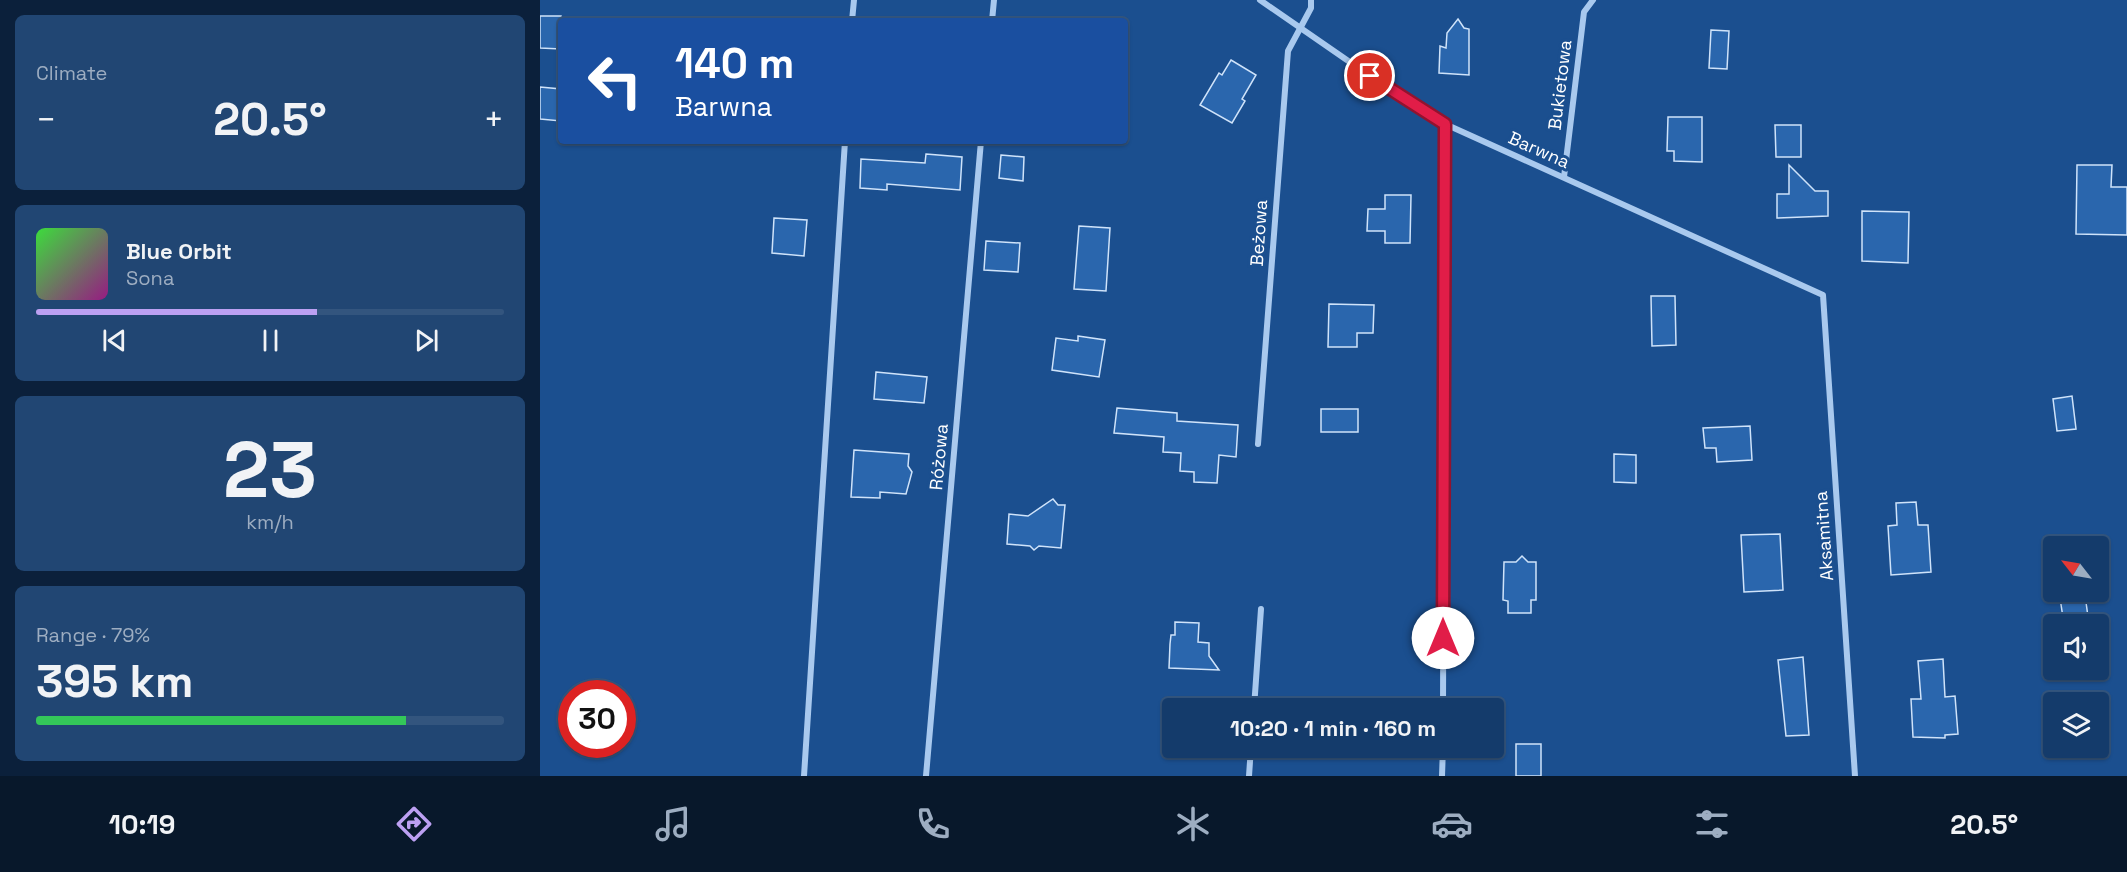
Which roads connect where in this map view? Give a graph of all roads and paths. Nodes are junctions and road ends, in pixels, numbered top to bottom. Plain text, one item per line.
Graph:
1 (854, 0) edge
2 (994, 0) edge
3 (1260, 0) edge
4 (1311, 0) edge
5 (1593, 0) edge
6 (852, 18) edge
7 (992, 18) edge
8 (1301, 28) junction
9 (1445, 124) junction
10 (845, 144) edge
11 (981, 144) edge
12 (1564, 177) junction
13 (1823, 295) joint
14 (1258, 444) dead end
15 (1261, 609) dead end
16 (1255, 698) edge
17 (1443, 698) edge
18 (1250, 758) edge
19 (1443, 758) edge
20 (804, 776) edge
21 (926, 776) edge
22 (1249, 776) edge
23 (1442, 776) edge
24 (1855, 776) edge

1 - 6 street
2 - 7 street
3 - 8 street, Barwna
4 - 8 street, Beżowa
5 - 12 street, Bukietowa
8 - 9 street, Barwna
8 - 14 street, Beżowa
9 - 12 street, Barwna
9 - 17 street
10 - 20 street
11 - 21 street, Różowa
12 - 13 street, Barwna
13 - 24 street, Aksamitna
15 - 16 street
18 - 22 street
19 - 23 street

